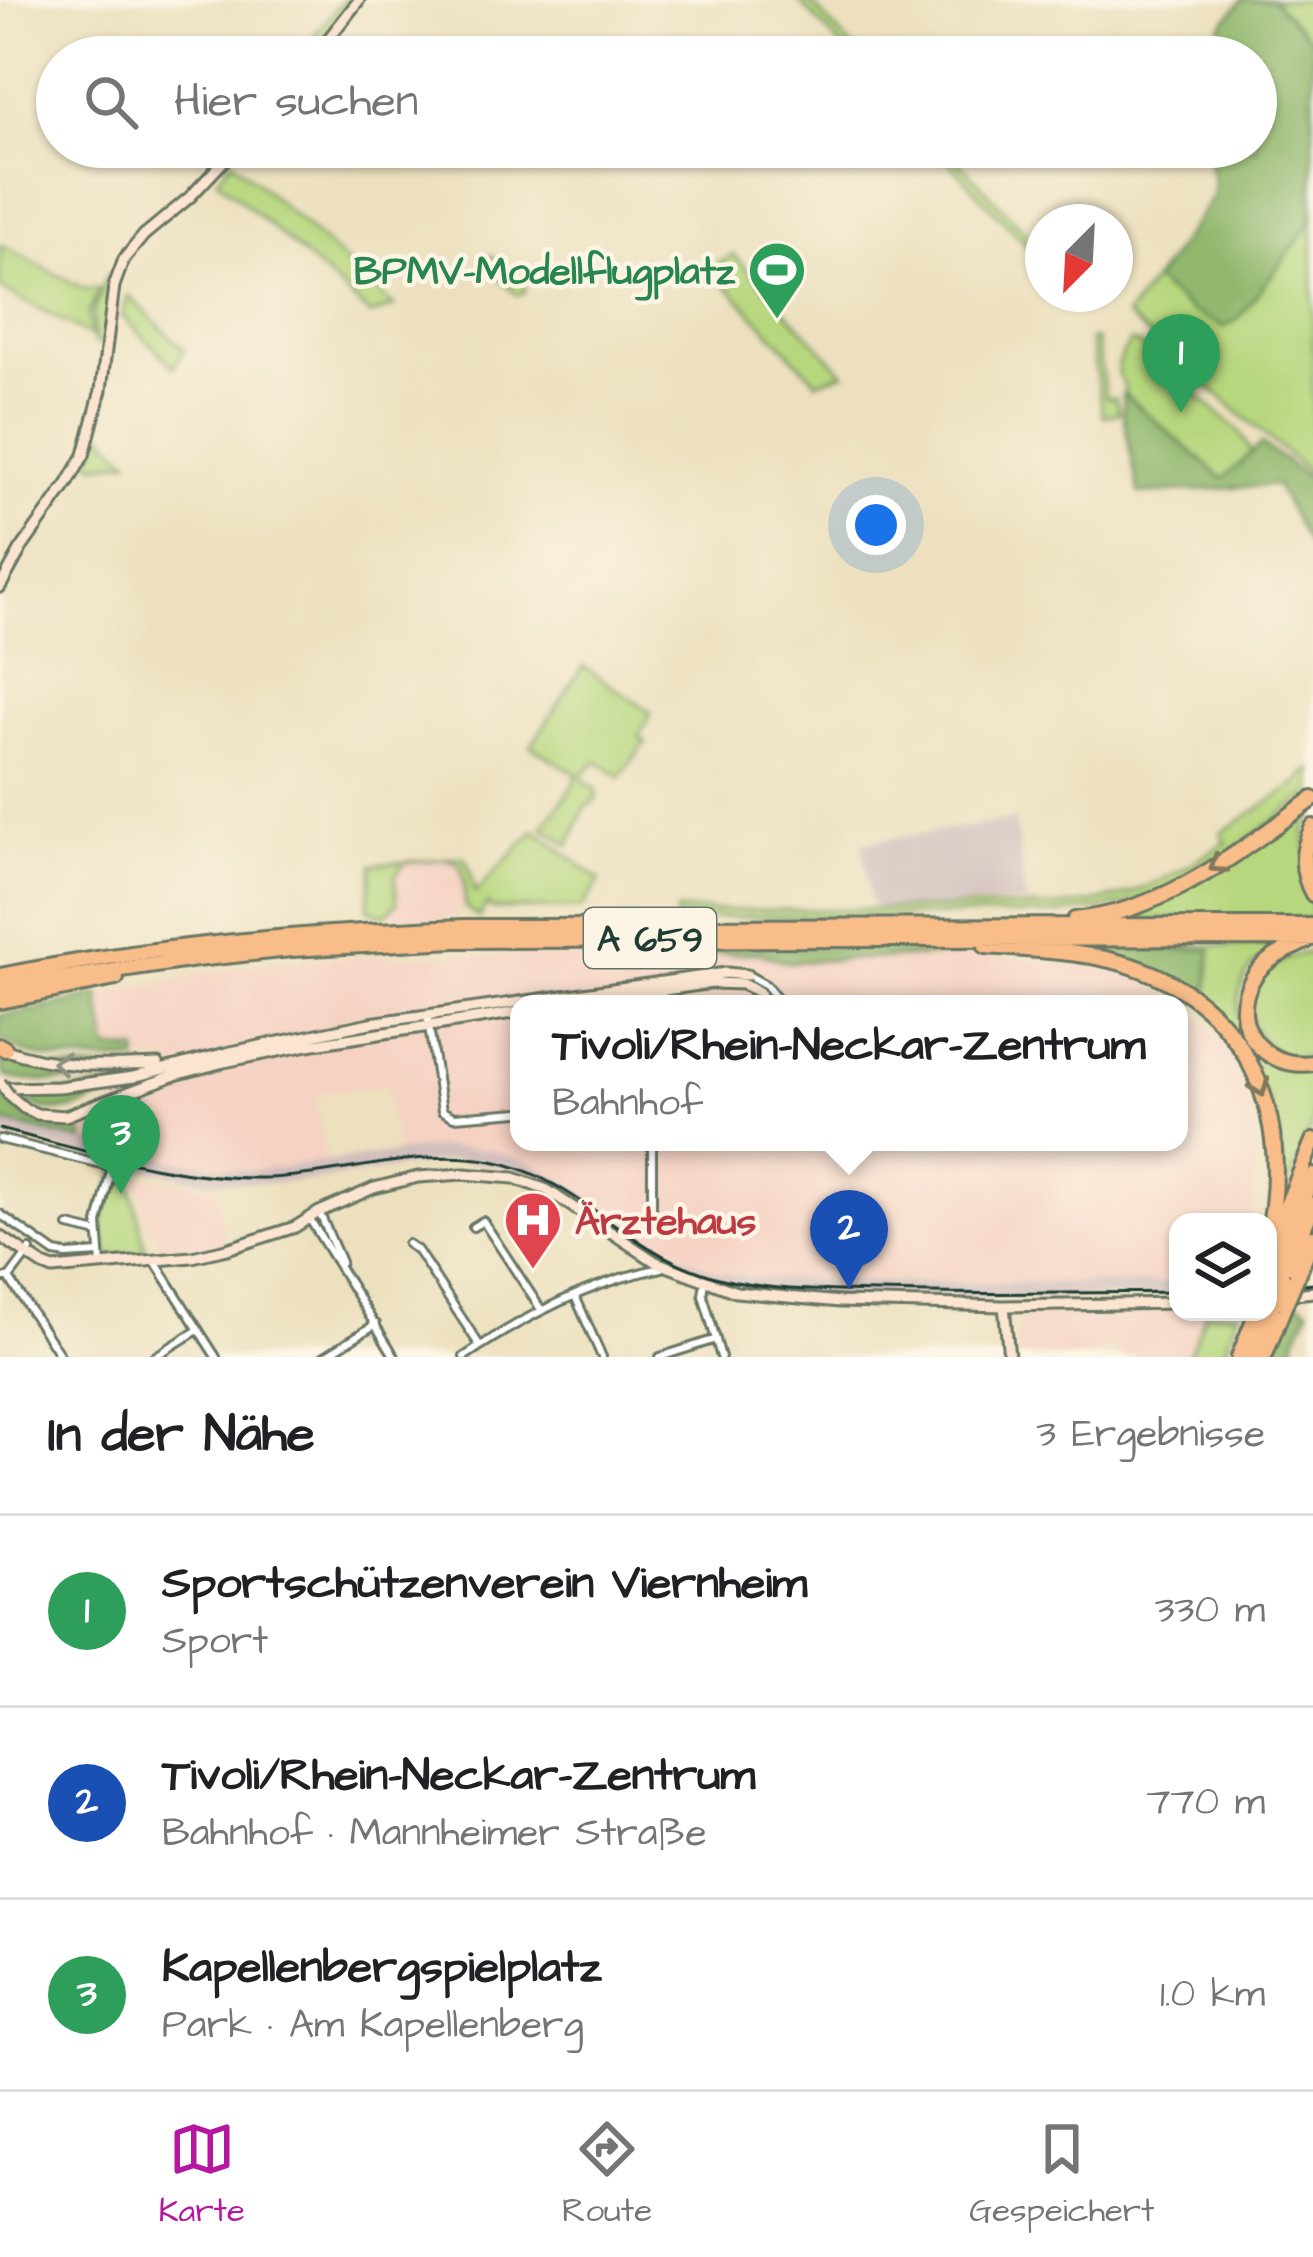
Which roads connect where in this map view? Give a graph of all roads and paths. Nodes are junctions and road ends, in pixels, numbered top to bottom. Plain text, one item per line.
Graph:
1 (359, 0) edge
2 (331, 36) edge
3 (217, 168) edge
4 (0, 586) edge
5 (1313, 799) edge
6 (1313, 826) edge
7 (1313, 894) edge
8 (1003, 927) junction
9 (1312, 934) edge
10 (924, 938) junction
11 (196, 959) junction
12 (747, 975) joint
13 (0, 976) edge
14 (0, 988) edge
15 (759, 992) joint
16 (587, 995) edge
17 (631, 995) edge
18 (761, 995) edge
19 (774, 995) edge
20 (0, 1001) edge
21 (510, 1007) edge
22 (510, 1013) edge
23 (428, 1020) junction
24 (2, 1048) edge
25 (1313, 1063) edge
26 (182, 1064) junction
27 (176, 1075) junction
28 (133, 1077) junction
29 (6, 1090) edge
30 (510, 1113) edge
31 (0, 1138) edge
32 (1313, 1142) edge
33 (652, 1151) edge
34 (1313, 1175) edge
35 (1313, 1204) edge
36 (1271, 1213) edge
37 (0, 1214) edge
38 (314, 1215) junction
39 (652, 1224) dead end
40 (69, 1226) dead end
41 (473, 1227) dead end
42 (1277, 1231) edge
43 (98, 1232) junction
44 (0, 1234) edge
45 (1313, 1242) edge
46 (408, 1244) dead end
47 (29, 1252) junction
48 (100, 1253) junction
49 (154, 1261) junction
50 (101, 1265) junction
51 (666, 1267) junction
52 (1284, 1276) edge
53 (4, 1278) edge
54 (704, 1282) junction
55 (1313, 1292) edge
56 (575, 1296) junction
57 (1277, 1302) edge
58 (1169, 1303) edge
59 (1009, 1305) junction
60 (542, 1311) junction
61 (1257, 1321) edge
62 (1262, 1321) edge
63 (1266, 1321) edge
64 (376, 1324) junction
65 (198, 1330) junction
66 (716, 1339) junction
67 (480, 1346) junction
68 (61, 1357) edge
69 (154, 1357) edge
70 (216, 1357) edge
71 (323, 1357) edge
72 (395, 1357) edge
73 (464, 1357) edge
74 (602, 1357) edge
75 (660, 1357) edge
76 (721, 1357) edge
77 (1009, 1357) edge
78 (1235, 1357) edge
79 (1251, 1357) edge
80 (1264, 1357) edge

1 - 2 street
3 - 4 street
5 -> 8 highway, A 659
6 - 7 highway
8 - 9 highway, A 659
8 - 13 highway, A 659
9 - 10 highway, A 659
9 - 25 highway
10 - 11 highway, A 659
10 -> 36 highway
11 - 14 highway, A 659
11 - 20 highway
12 - 16 street
12 - 19 street
15 - 17 street
15 - 18 street
21 - 23 street
22 - 23 street
23 - 26 street
23 - 27 street
23 - 30 street
26 -> 24 street
26 - 28 street
27 - 28 street
27 - 29 street
28 - 29 street
31 - 43 street
32 - 42 highway
33 - 39 street
34 - 52 highway
35 - 52 highway
37 - 48 street
38 - 49 street
38 - 51 street
38 - 64 street
40 - 43 street
41 - 60 street
43 - 48 street
44 - 47 street
45 - 52 highway
46 - 67 street
47 - 50 street
47 - 53 street
48 - 50 street
49 - 50 street
49 - 65 street
51 - 54 street
51 - 56 street
53 - 68 street
54 - 59 street
54 - 66 street
55 - 57 street
56 - 60 street
56 - 74 street
58 - 59 street
59 - 77 street
60 - 67 street
61 - 78 highway
62 - 79 highway
63 - 80 highway
64 - 71 street
64 - 72 street
65 - 69 street
65 - 70 street
66 - 75 street
66 - 76 street
67 - 73 street

